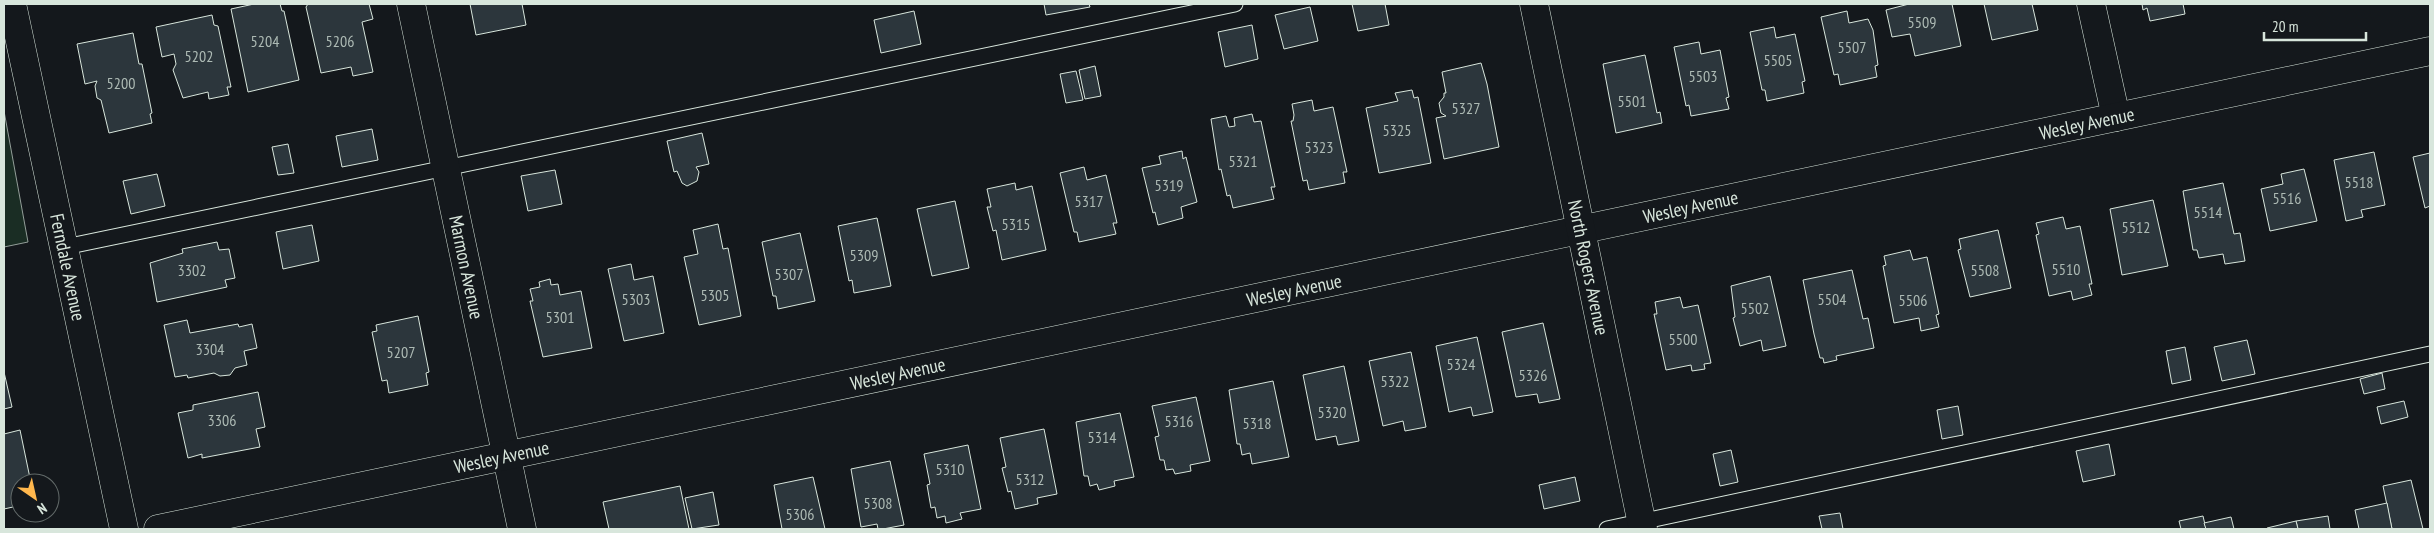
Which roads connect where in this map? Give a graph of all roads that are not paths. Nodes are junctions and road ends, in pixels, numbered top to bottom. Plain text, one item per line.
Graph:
1 (12, 4) edge
2 (411, 4) edge
3 (1235, 4) edge
4 (1534, 4) edge
5 (2091, 4) edge
6 (2430, 51) edge
7 (2116, 117) junction
8 (446, 168) junction
9 (1582, 229) junction
10 (64, 247) junction
11 (2430, 354) edge
12 (507, 456) junction
13 (1642, 526) edge
14 (124, 529) edge
15 (158, 529) edge
16 (522, 529) edge
17 (1606, 529) edge

1 - 10 street, Ferndale Avenue
2 - 8 street, Marmon Avenue
3 - 8 lane
4 - 9 street, North Rogers Avenue
5 - 7 street
6 - 7 street, Wesley Avenue
7 - 9 street, Wesley Avenue
8 - 10 lane
8 - 12 street, Marmon Avenue
9 - 12 street, Wesley Avenue
9 - 13 street, North Rogers Avenue
10 - 14 street, Ferndale Avenue
11 - 13 lane
12 - 15 street, Wesley Avenue
12 - 16 street, Marmon Avenue
13 - 17 lane

